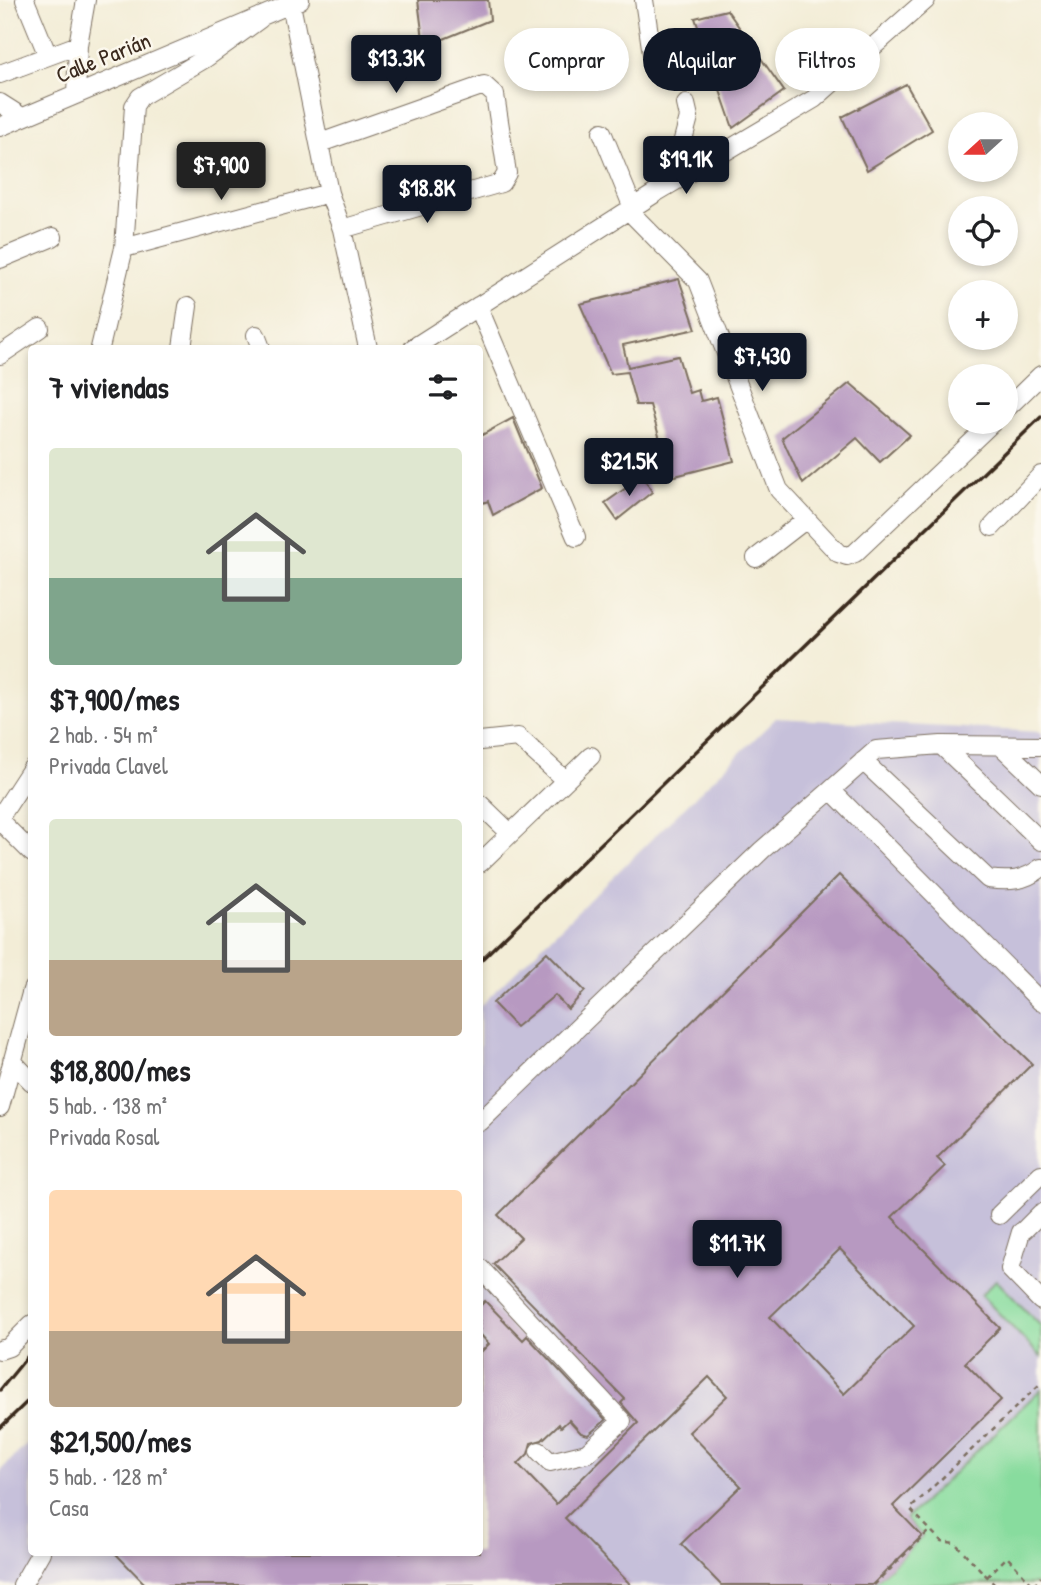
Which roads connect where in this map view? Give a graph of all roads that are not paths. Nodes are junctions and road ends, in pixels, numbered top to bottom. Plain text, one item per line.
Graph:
1 (25, 0) edge
2 (86, 0) edge
3 (643, 0) edge
4 (926, 0) edge
5 (296, 2) edge
6 (260, 19) junction
7 (648, 28) edge
8 (78, 45) junction
9 (48, 56) junction
10 (0, 74) edge
11 (76, 94) junction
12 (0, 103) edge
13 (686, 104) dead end
14 (22, 117) junction
15 (0, 127) edge
16 (602, 132) dead end
17 (320, 143) junction
18 (680, 177) junction
19 (329, 193) junction
20 (631, 209) junction
21 (341, 229) junction
22 (53, 237) dead end
23 (124, 248) junction
24 (0, 259) edge
25 (188, 306) dead end
26 (478, 306) junction
27 (40, 328) dead end
28 (101, 345) edge
29 (182, 345) edge
30 (367, 345) edge
31 (417, 345) edge
32 (0, 355) edge
33 (1041, 375) edge
34 (1018, 397) edge
35 (980, 434) edge
36 (1041, 475) edge
37 (805, 520) junction
38 (992, 527) dead end
39 (576, 537) dead end
40 (756, 558) dead end
41 (483, 741) edge
42 (941, 745) junction
43 (1001, 746) junction
44 (1041, 746) edge
45 (591, 756) dead end
46 (863, 761) junction
47 (28, 776) edge
48 (565, 780) junction
49 (1041, 784) edge
50 (831, 790) junction
51 (483, 807) edge
52 (0, 819) edge
53 (510, 833) junction
54 (1041, 841) edge
55 (28, 849) edge
56 (483, 860) edge
57 (1041, 867) edge
58 (1041, 1002) edge
59 (28, 1004) edge
60 (12, 1061) junction
61 (28, 1078) edge
62 (0, 1107) edge
63 (483, 1119) edge
64 (1041, 1174) edge
65 (1041, 1213) edge
66 (999, 1215) dead end
67 (483, 1277) edge
68 (1041, 1301) edge
69 (28, 1328) edge
70 (0, 1350) edge
71 (539, 1451) dead end
72 (39, 1556) edge
73 (23, 1585) edge

1 - 9 street
2 - 8 street
3 - 7 street
4 - 18 street
5 - 6 street, Calle Parián
5 - 17 street
6 - 11 street, Calle Parián
6 - 23 street
8 - 9 street, Calle Parián
8 - 11 street
9 - 10 street, Calle Parián
11 - 14 street, Calle Parián
12 - 14 street
13 - 18 street
14 - 15 street, Calle Parián
16 - 20 street
17 - 19 street
17 - 21 street
18 - 20 street
19 - 21 street
19 - 23 street
20 - 26 street
20 - 37 street
21 - 30 street
22 - 24 street
23 - 28 street
25 - 29 street
26 - 31 street
26 - 39 street
27 - 32 street
33 - 34 street
35 - 37 street
36 - 38 street
37 - 40 street
41 - 48 street
42 - 43 street
42 - 46 street
42 - 54 street
43 - 44 street
43 - 49 street
45 - 48 street
46 - 50 street
46 - 57 street
47 - 52 street
48 - 53 street
50 - 58 street
50 - 63 street
51 - 53 street
52 - 55 street
53 - 56 street
59 - 60 street
60 - 61 street
60 - 62 street
64 - 66 street
65 - 68 street
67 - 71 street
69 - 70 street
72 - 73 street

